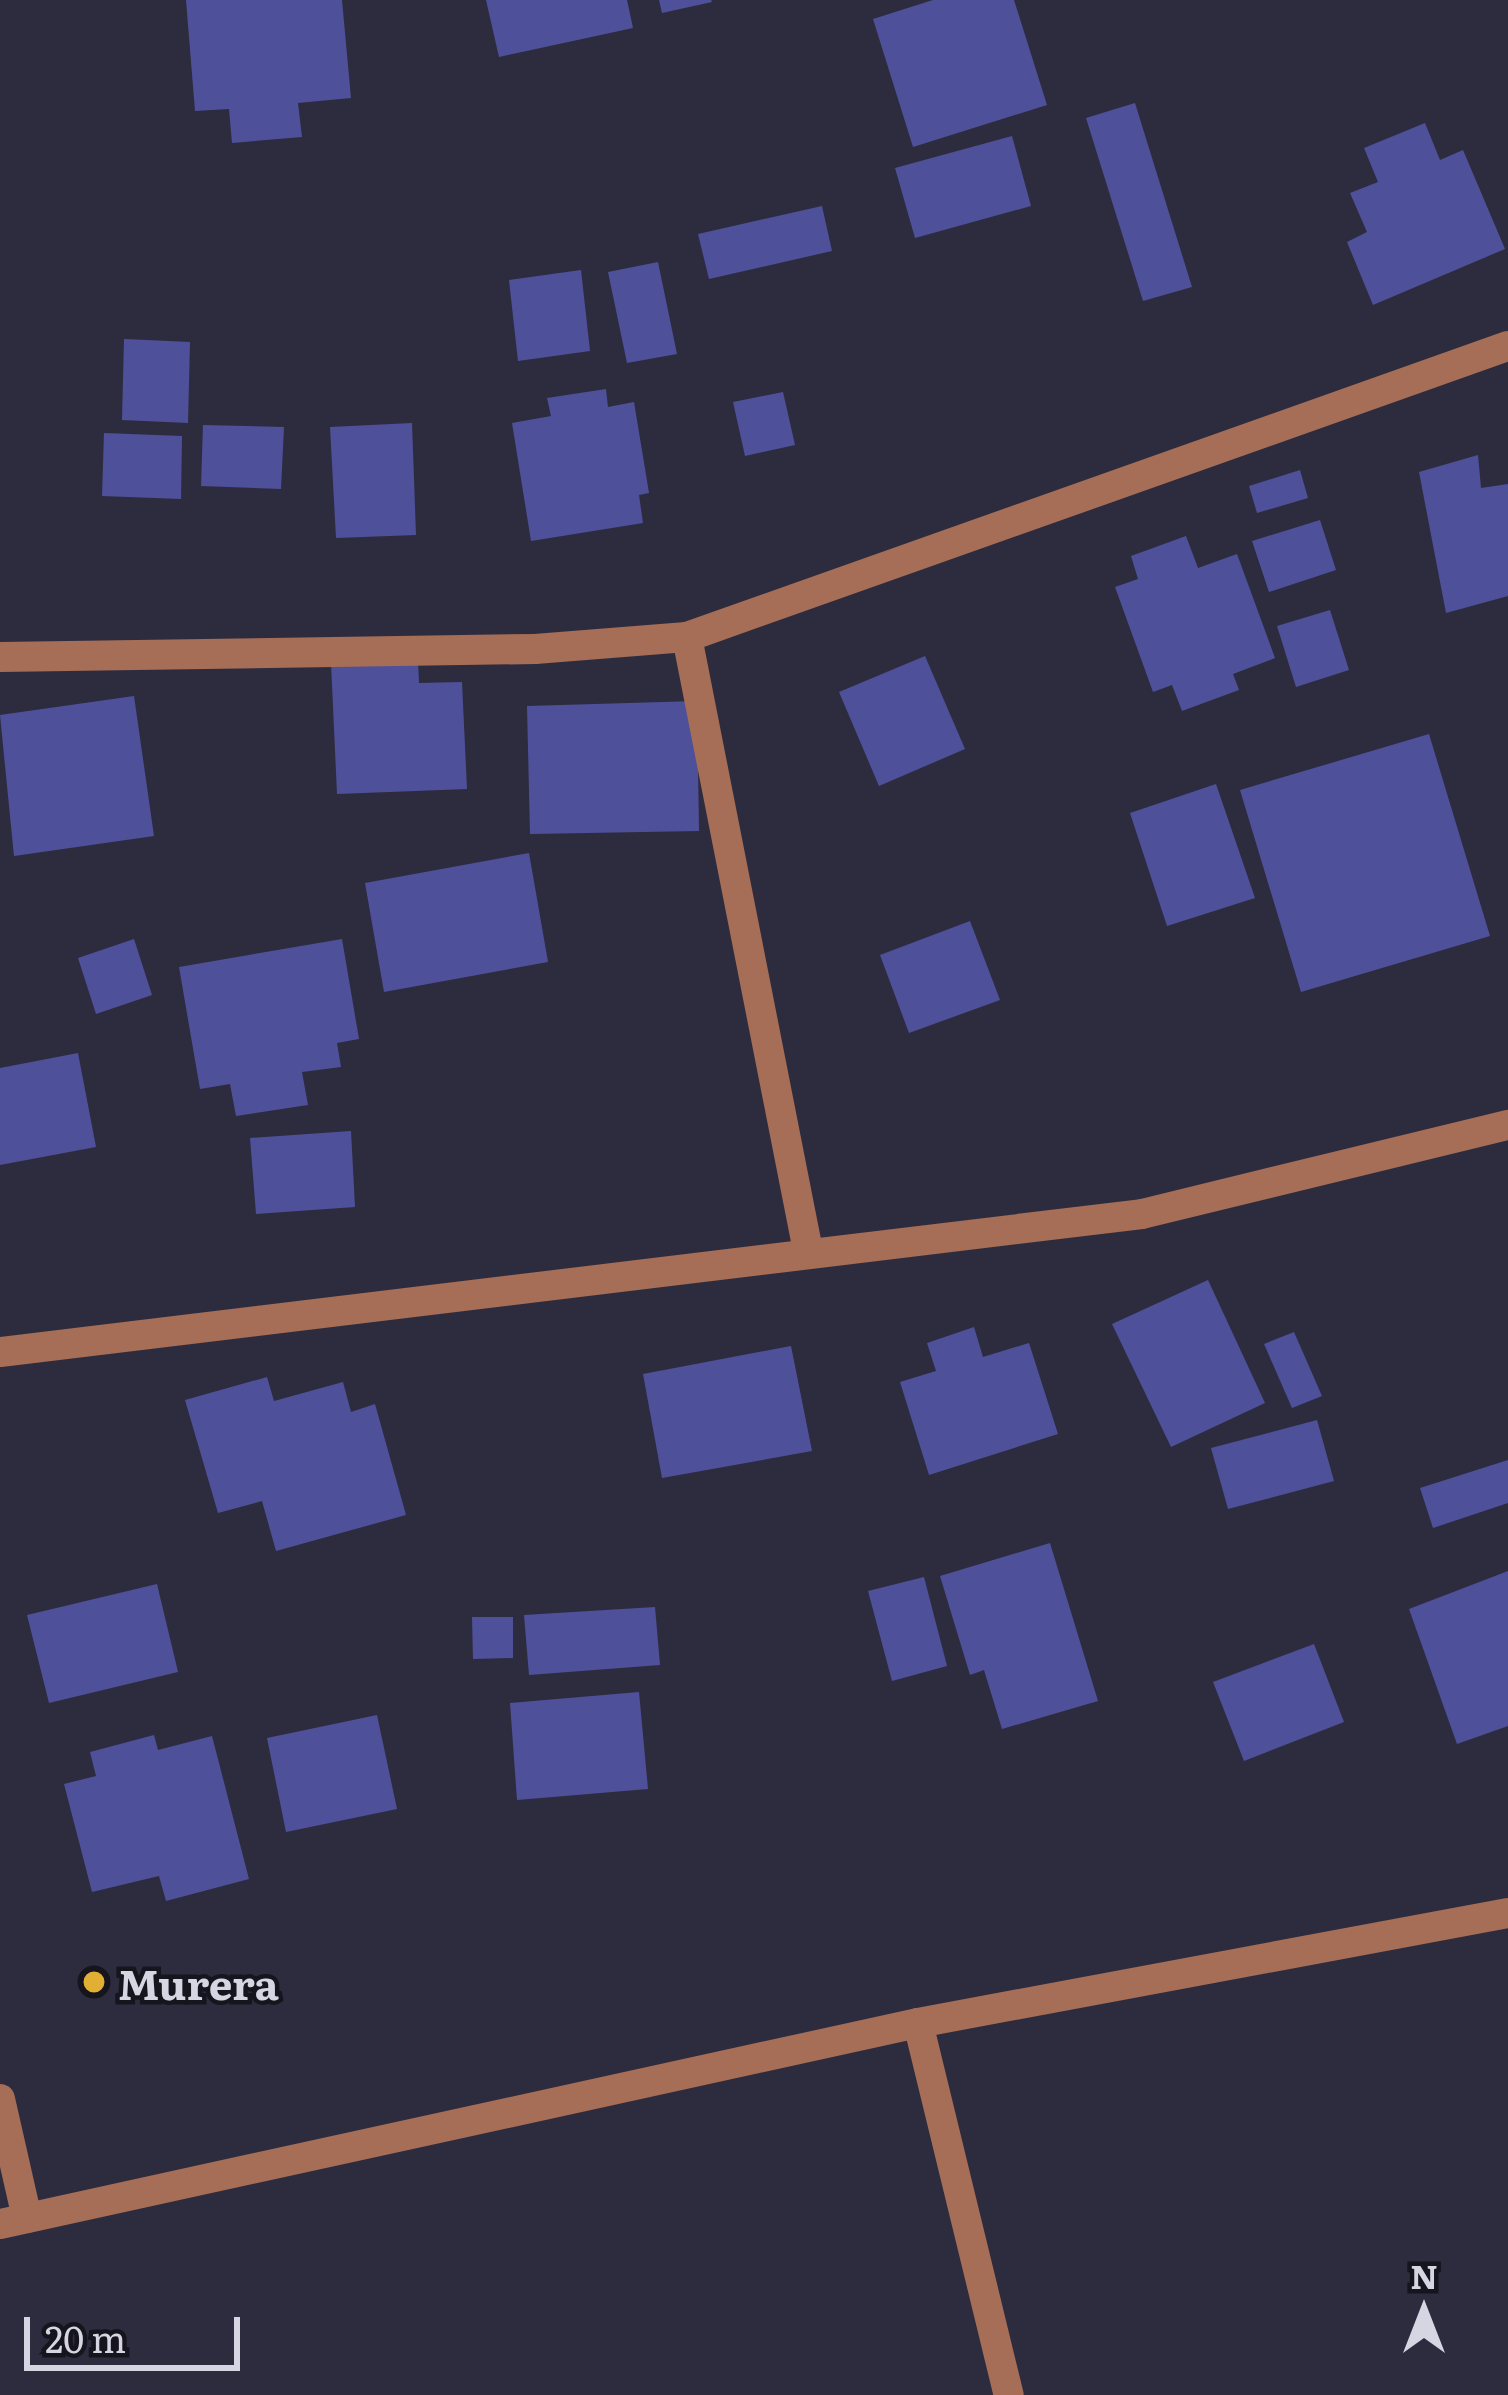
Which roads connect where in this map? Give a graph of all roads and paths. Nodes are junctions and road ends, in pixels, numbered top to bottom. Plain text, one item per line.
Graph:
1 (1508, 346) edge
2 (687, 637) junction
3 (0, 657) edge
4 (1508, 1126) edge
5 (808, 1251) junction
6 (0, 1352) edge
7 (1508, 1913) edge
8 (918, 2023) junction
9 (0, 2099) edge
10 (14, 2222) edge
11 (1010, 2395) edge

1 - 2 street
2 - 3 street
2 - 5 street
4 - 5 street
5 - 6 street
7 - 8 street
8 - 10 street
8 - 11 street
9 - 10 street

